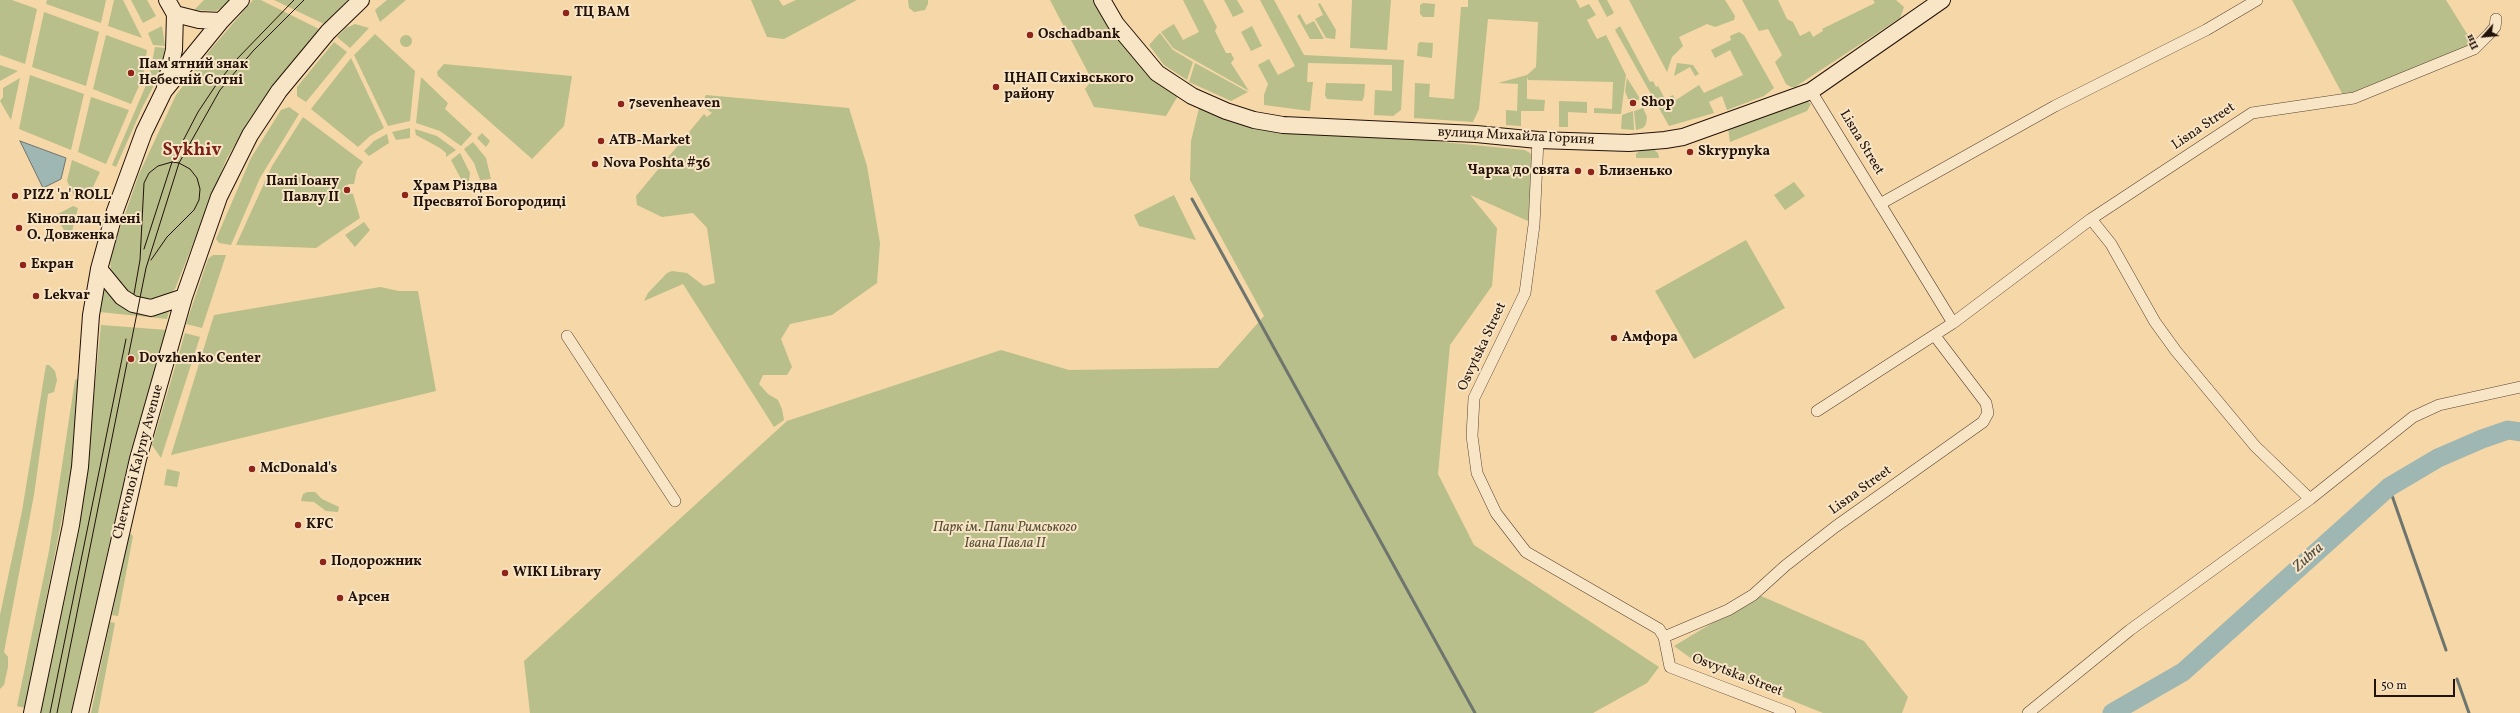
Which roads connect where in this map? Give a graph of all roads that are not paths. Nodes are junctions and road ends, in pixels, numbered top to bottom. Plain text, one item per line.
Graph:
1 (241, 0) edge
2 (361, 0) edge
3 (1102, 0) edge
4 (1942, 0) edge
5 (2257, 0) edge
6 (171, 7) edge
7 (2496, 19) dead end
8 (221, 20) junction
9 (164, 91) junction
10 (1813, 94) junction
11 (1538, 140) junction
12 (1880, 204) junction
13 (2091, 219) junction
14 (99, 269) junction
15 (184, 297) junction
16 (1953, 324) junction
17 (567, 336) dead end
18 (1935, 336) junction
19 (2520, 386) edge
20 (1817, 411) dead end
21 (2310, 499) junction
22 (675, 502) dead end
23 (1665, 636) junction
24 (32, 713) edge
25 (80, 713) edge
26 (1790, 713) edge
27 (2028, 713) edge

1 - 8 main road
2 - 15 main road, Chervonoi Kalyny Avenue
3 - 11 main road, вулиця Михайла Гориня
4 - 10 main road, вулиця Михайла Гориня
5 - 12 street
6 - 8 main road
6 - 9 main road
7 - 13 street, Lisna Street
8 - 9 main road
9 - 14 main road
10 - 11 main road, вулиця Михайла Гориня
10 - 12 street, Lisna Street
11 - 23 street, Osvytska Street
12 - 16 street, Lisna Street
13 - 16 street, Lisna Street
13 - 21 street
14 - 15 main road
14 - 24 main road
15 - 25 main road, Chervonoi Kalyny Avenue
16 - 18 street, Lisna Street
17 - 22 street
18 - 20 street, Lisna Street
18 - 23 street, Lisna Street
19 - 21 street
21 - 27 street
23 - 26 street, Osvytska Street

